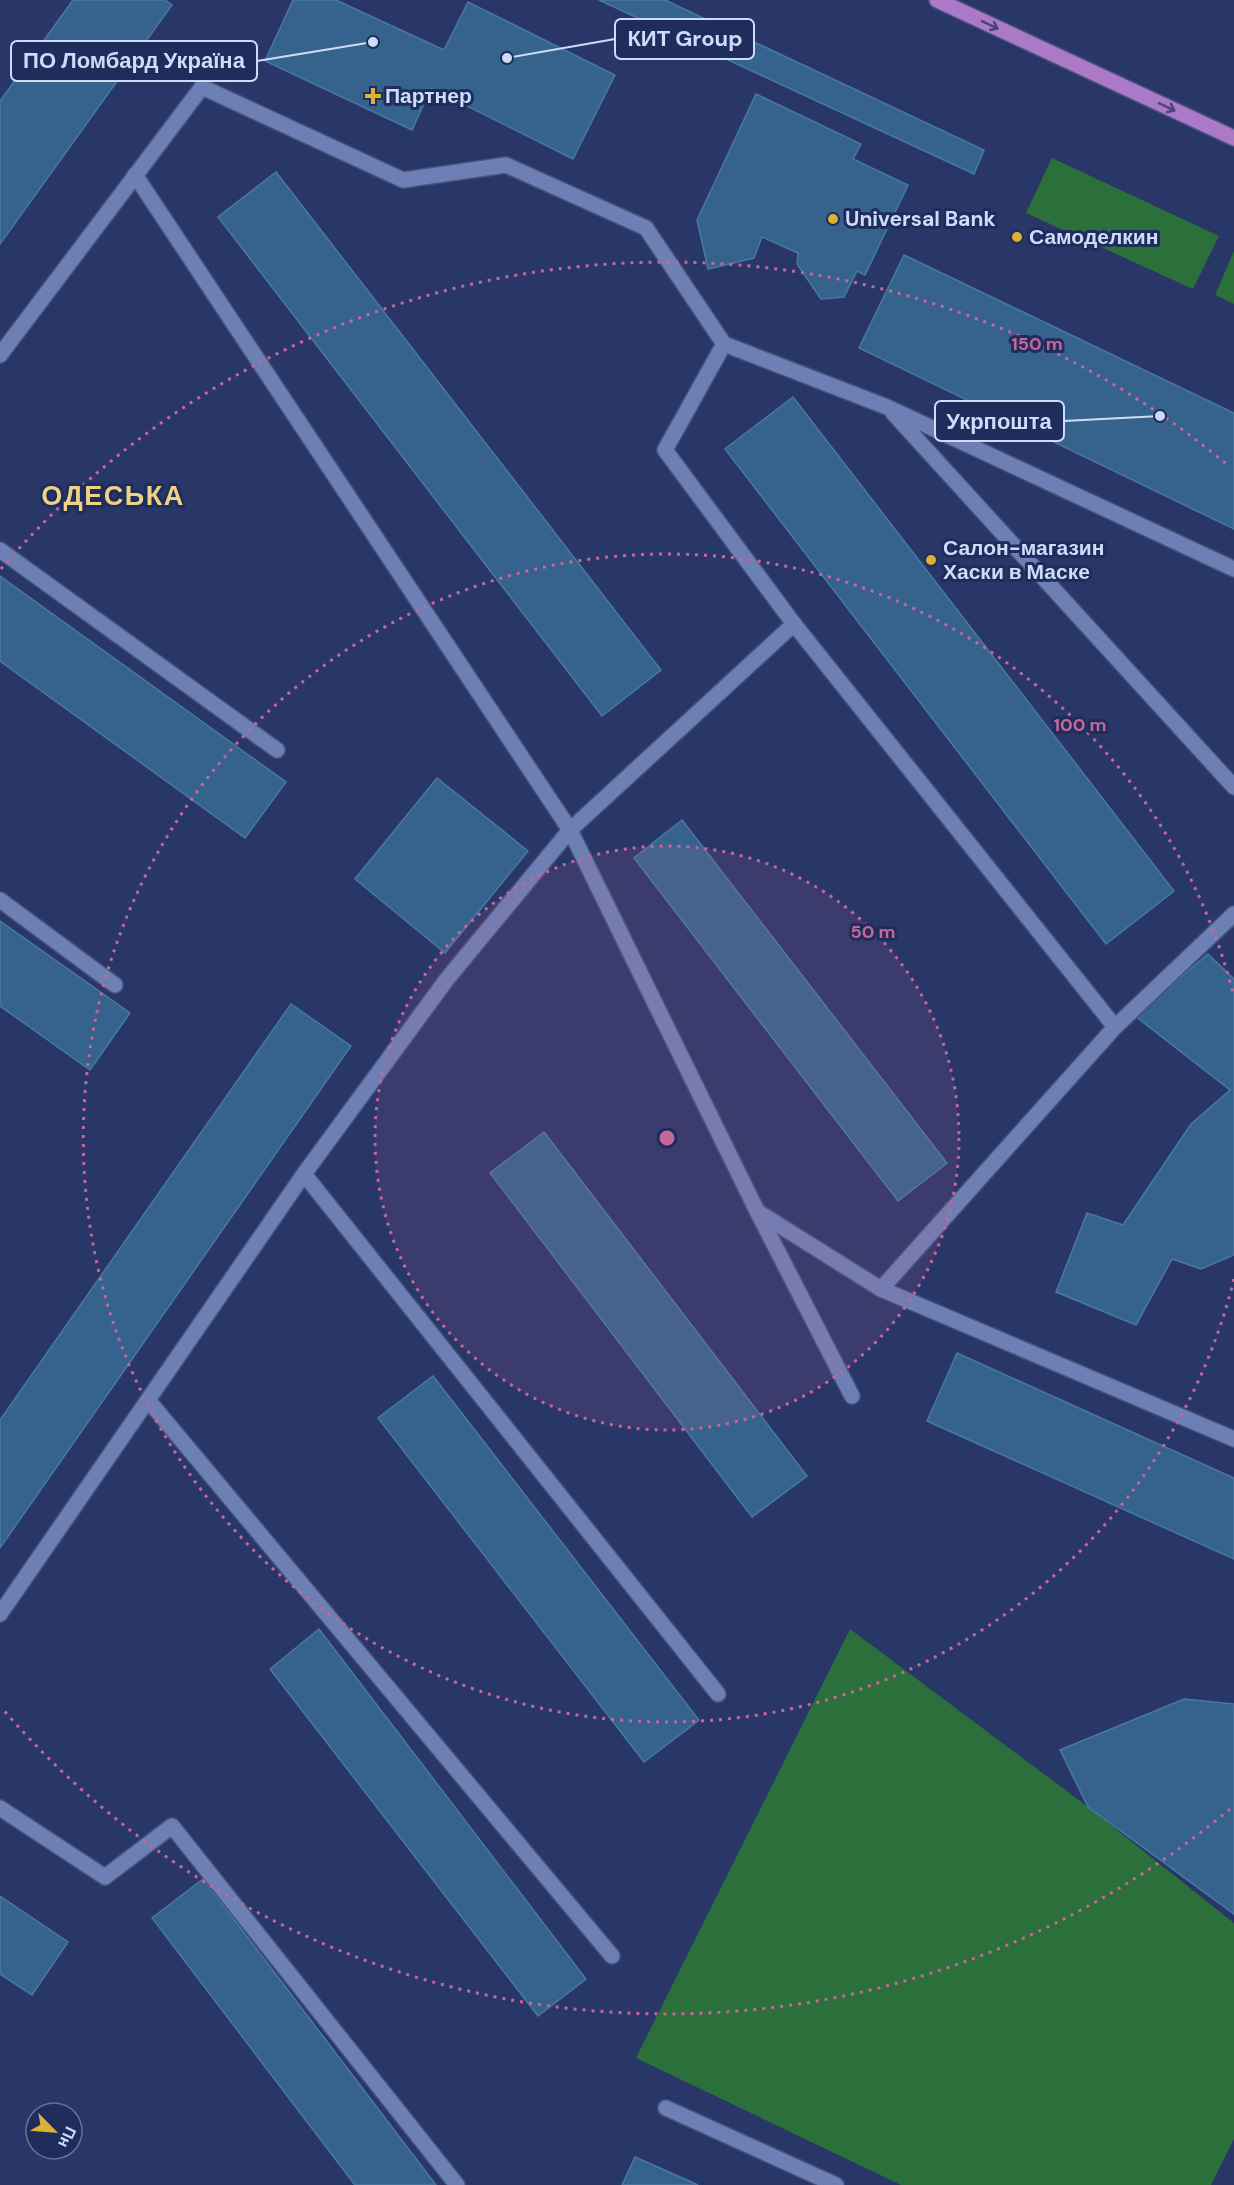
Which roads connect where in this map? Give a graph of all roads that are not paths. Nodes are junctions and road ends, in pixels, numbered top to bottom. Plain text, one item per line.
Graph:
1 (937, 0) edge
2 (1234, 138) edge
3 (135, 175) junction
4 (724, 344) junction
5 (0, 355) edge
6 (887, 407) junction
7 (0, 550) edge
8 (1234, 569) edge
9 (794, 624) junction
10 (277, 750) dead end
11 (1234, 786) edge
12 (570, 830) junction
13 (0, 900) edge
14 (1234, 914) edge
15 (115, 985) dead end
16 (1115, 1027) junction
17 (304, 1174) junction
18 (757, 1211) junction
19 (881, 1289) junction
20 (852, 1396) dead end
21 (148, 1400) junction
22 (1234, 1439) edge
23 (0, 1614) edge
24 (718, 1694) dead end
25 (0, 1808) edge
26 (612, 1956) dead end
27 (666, 2108) dead end
28 (457, 2185) edge
29 (836, 2185) edge

1 -> 2 main road
3 - 4 lane
3 - 5 lane
3 - 12 lane
4 - 6 lane
4 - 9 lane
6 - 8 lane
6 - 11 lane
7 - 10 lane
9 - 12 lane
9 - 16 lane
12 - 17 lane
12 - 18 lane
13 - 15 lane
14 - 16 lane
16 - 19 lane
17 - 21 lane
17 - 24 lane
18 - 19 lane
18 - 20 lane
19 - 22 lane
21 - 23 lane
21 - 26 lane
25 - 28 lane
27 - 29 lane

